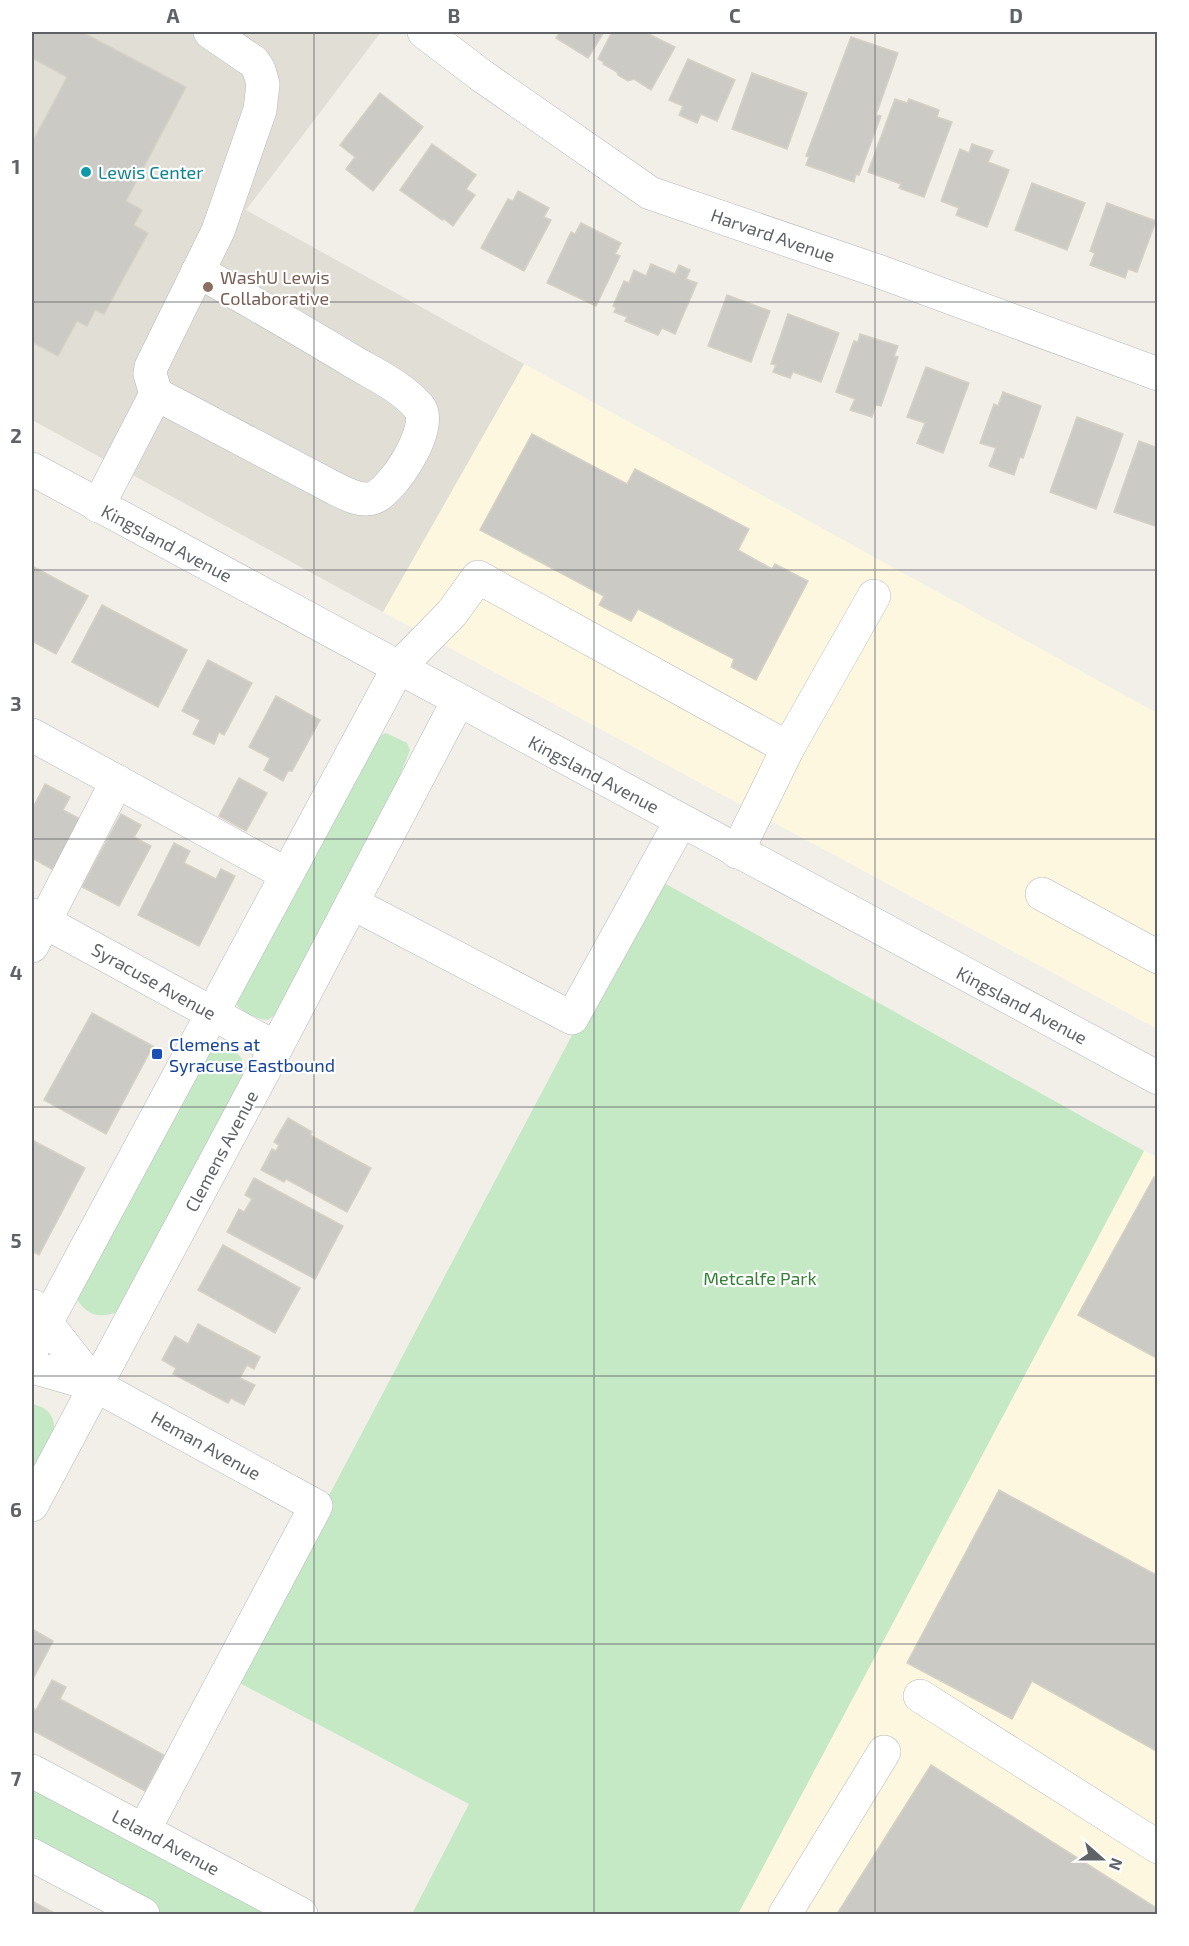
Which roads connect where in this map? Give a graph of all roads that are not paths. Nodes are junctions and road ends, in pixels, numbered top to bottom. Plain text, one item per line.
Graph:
1 (210, 32) edge
2 (424, 32) edge
3 (198, 271) junction
4 (1158, 374) edge
5 (156, 394) junction
6 (32, 469) edge
7 (98, 506) junction
8 (874, 596) dead end
9 (398, 668) junction
10 (458, 701) junction
11 (32, 735) edge
12 (788, 748) junction
13 (117, 781) junction
14 (681, 821) junction
15 (737, 852) junction
16 (286, 874) junction
17 (1042, 894) dead end
18 (352, 903) junction
19 (36, 928) edge
20 (1158, 957) edge
21 (211, 1013) junction
22 (276, 1048) junction
23 (1158, 1078) edge
24 (36, 1326) edge
25 (32, 1367) edge
26 (95, 1385) junction
27 (32, 1505) edge
28 (920, 1696) dead end
29 (884, 1752) dead end
30 (32, 1770) edge
31 (144, 1830) junction
32 (1158, 1847) edge
33 (32, 1855) edge
34 (143, 1914) edge
35 (301, 1914) edge
36 (784, 1914) edge

1 - 3 street
2 - 4 street, Harvard Avenue
3 - 5 street
3 - 5 street
5 - 7 street
6 - 7 street, Kingsland Avenue
7 - 9 street, Kingsland Avenue
8 - 12 street
9 - 10 street, Kingsland Avenue
9 - 12 street
9 - 16 street
10 - 14 street, Kingsland Avenue
10 - 18 street, Clemens Avenue
11 - 13 street
12 - 15 street
13 - 16 street
13 - 19 street
14 - 15 street, Kingsland Avenue
14 - 18 street
15 - 23 street, Kingsland Avenue
16 - 21 street
17 - 20 street
18 - 22 street, Clemens Avenue
19 - 21 street, Syracuse Avenue
21 - 22 street, Syracuse Avenue
21 - 24 street
22 - 26 street, Clemens Avenue
24 - 26 street, Heman Avenue
25 - 26 street, Heman Avenue
26 - 27 street, Clemens Avenue
26 - 31 street, Heman Avenue
28 - 32 street
29 - 36 street
30 - 31 street, Leland Avenue
31 - 35 street, Leland Avenue
33 - 34 street

